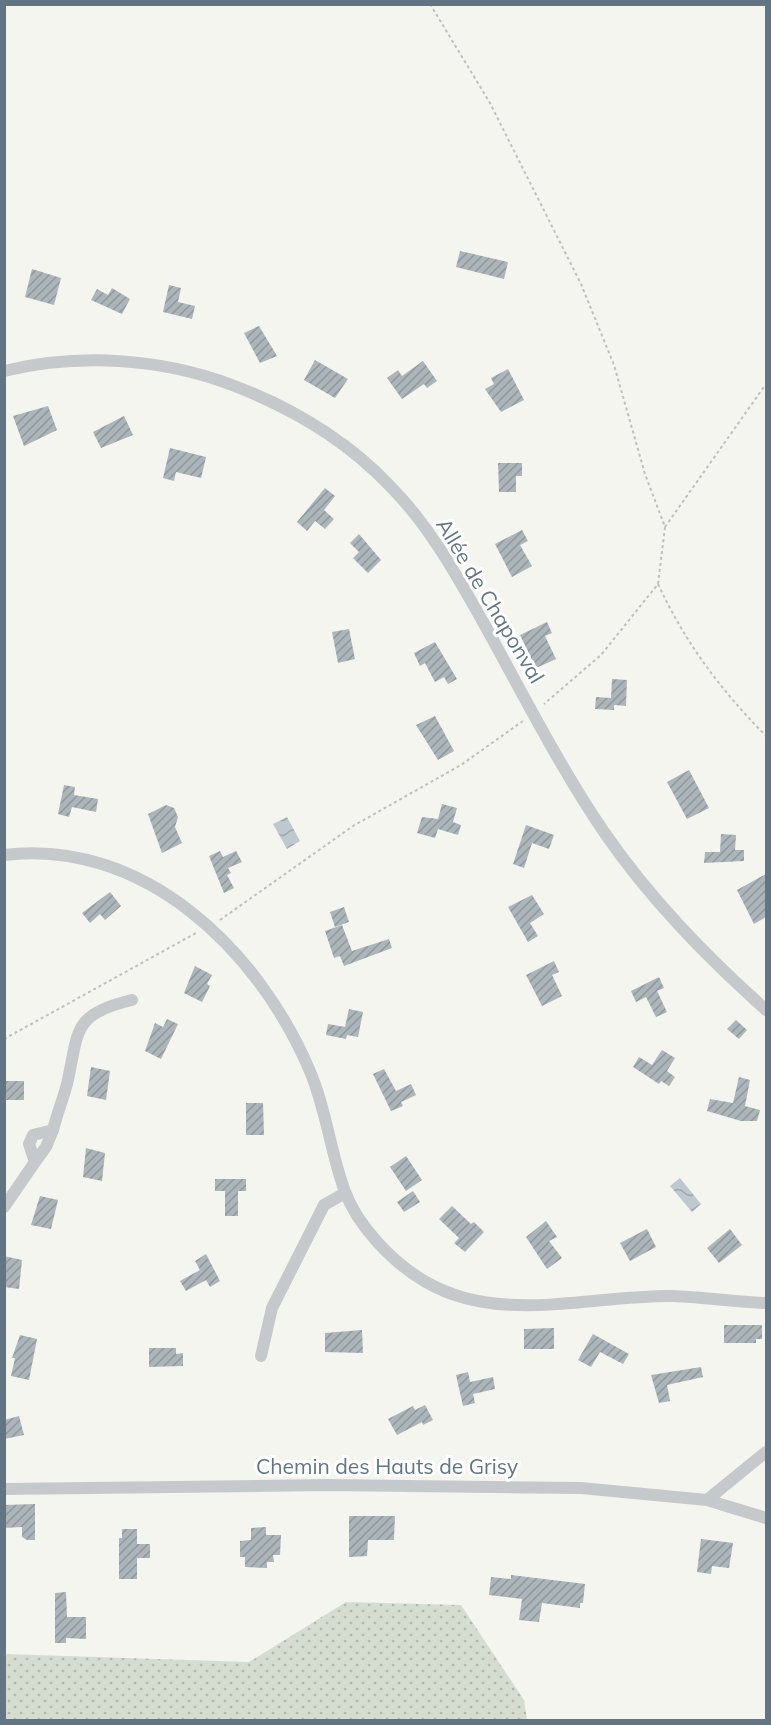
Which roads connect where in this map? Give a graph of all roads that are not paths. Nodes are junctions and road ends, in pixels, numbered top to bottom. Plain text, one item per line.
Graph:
1 (4, 371) edge
2 (4, 855) edge
3 (132, 1000) dead end
4 (766, 1010) edge
5 (345, 1193) junction
6 (4, 1206) edge
7 (766, 1304) edge
8 (261, 1356) dead end
9 (766, 1452) edge
10 (4, 1489) edge
11 (707, 1500) junction
12 (766, 1518) edge

1 - 4 street, Allée de Chaponval
2 - 5 street
3 - 6 street
5 - 7 street
5 - 8 street
9 - 11 street
10 - 11 street, Chemin des Hauts de Grisy
11 - 12 street, Chemin des Hauts de Grisy

